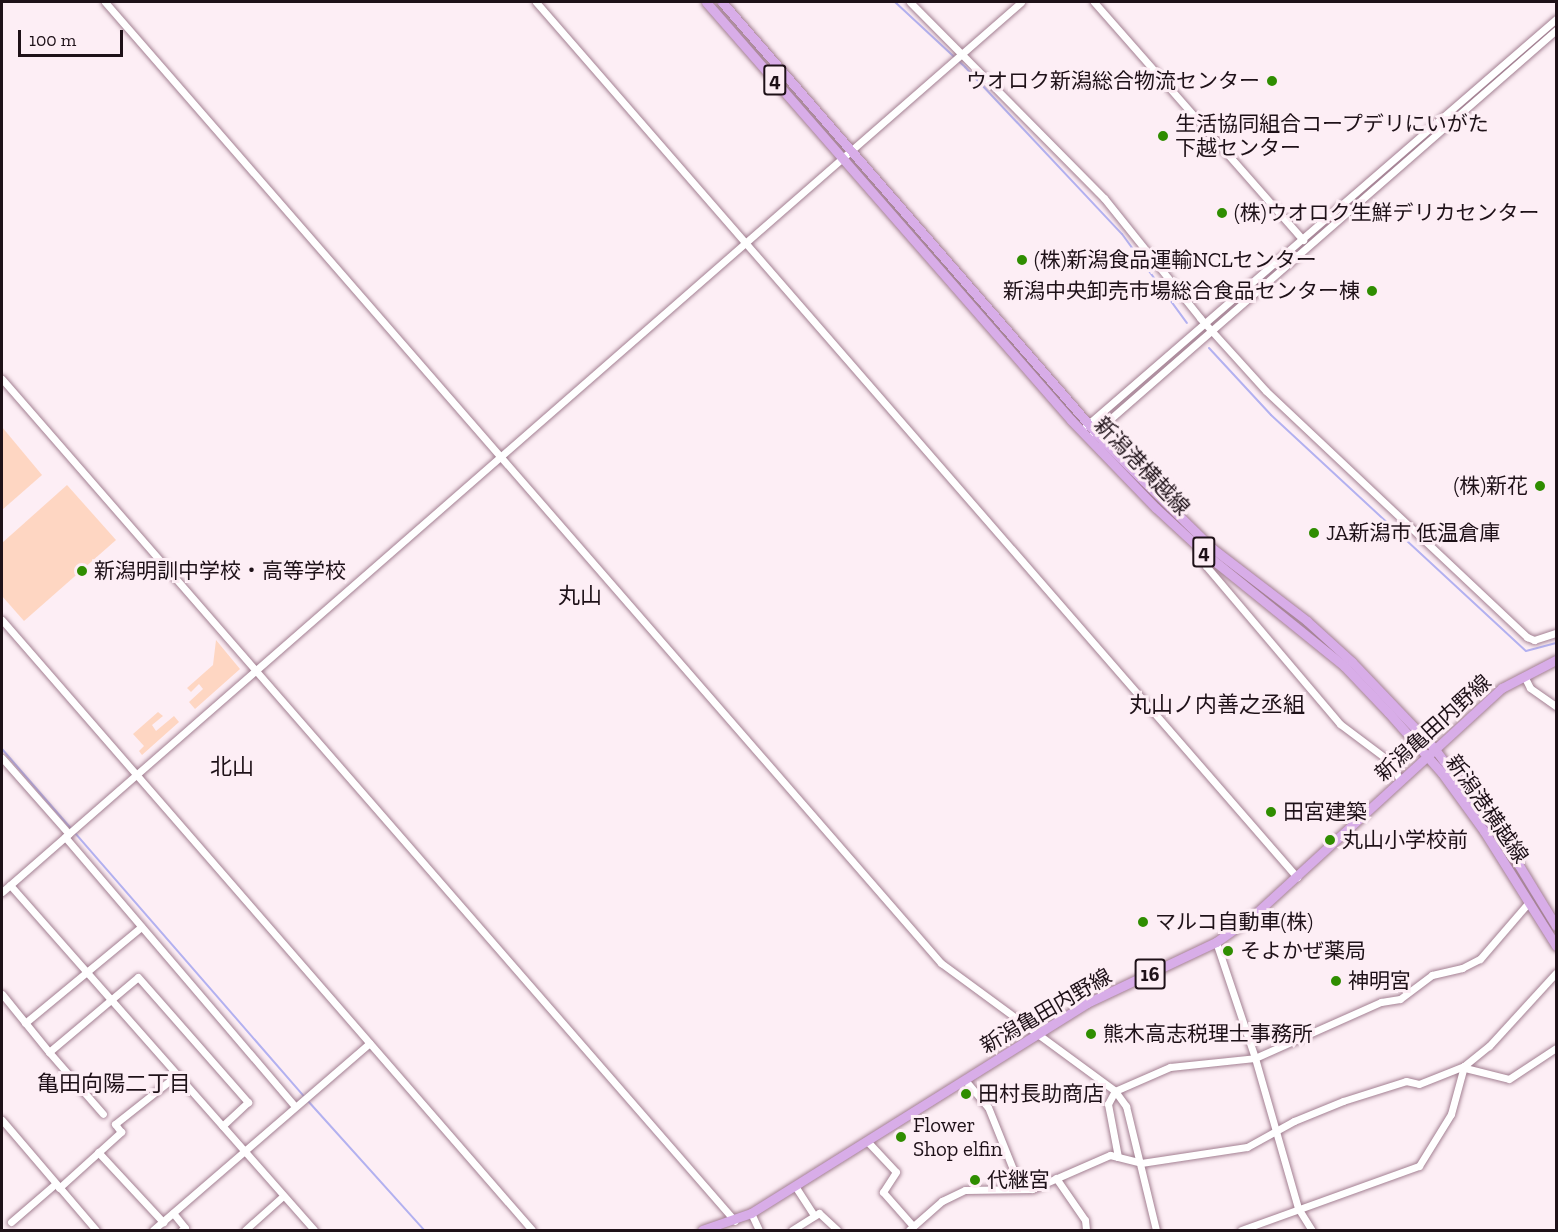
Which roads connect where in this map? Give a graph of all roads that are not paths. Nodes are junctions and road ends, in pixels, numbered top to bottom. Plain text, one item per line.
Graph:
1 (105, 2) edge
2 (536, 2) edge
3 (706, 2) edge
4 (722, 2) edge
5 (910, 2) edge
6 (1022, 2) edge
7 (1094, 2) edge
8 (1557, 19) edge
9 (1557, 30) edge
10 (963, 52) junction
11 (847, 155) junction
12 (1303, 240) junction
13 (747, 243) junction
14 (1209, 326) junction
15 (2, 379) edge
16 (1085, 426) junction
17 (1093, 434) junction
18 (501, 456) junction
19 (1208, 555) junction
20 (2, 620) edge
21 (1557, 633) edge
22 (1557, 660) edge
23 (256, 672) junction
24 (1524, 676) junction
25 (1557, 706) edge
26 (1434, 748) junction
27 (1427, 756) junction
28 (2, 758) edge
29 (138, 776) junction
30 (1400, 781) junction
31 (67, 836) junction
32 (1297, 877) junction
33 (10, 885) junction
34 (2, 892) edge
35 (1529, 902) junction
36 (1557, 926) edge
37 (141, 927) junction
38 (1216, 942) junction
39 (1557, 946) edge
40 (87, 971) junction
41 (1557, 973) edge
42 (2, 994) edge
43 (110, 1000) junction
44 (25, 1023) junction
45 (1037, 1035) junction
46 (370, 1043) junction
47 (1557, 1048) edge
48 (49, 1053) junction
49 (1255, 1058) junction
50 (1465, 1067) junction
51 (177, 1075) junction
52 (965, 1080) junction
53 (1115, 1091) junction
54 (295, 1106) junction
55 (103, 1114) dead end
56 (3, 1123) edge
57 (222, 1126) junction
58 (1277, 1130) junction
59 (867, 1141) junction
60 (98, 1152) junction
61 (245, 1154) junction
62 (1118, 1157) junction
63 (1141, 1163) junction
64 (1056, 1178) junction
65 (57, 1186) junction
66 (795, 1186) junction
67 (1021, 1189) junction
68 (283, 1196) junction
69 (1298, 1208) junction
70 (173, 1213) junction
71 (751, 1213) junction
72 (814, 1215) junction
73 (735, 1221) junction
74 (11, 1222) dead end
75 (163, 1222) junction
76 (911, 1228) edge
77 (310, 1229) edge
78 (96, 1230) edge
79 (153, 1230) edge
80 (182, 1230) edge
81 (244, 1230) edge
82 (532, 1230) edge
83 (702, 1230) edge
84 (759, 1230) edge
85 (792, 1230) edge
86 (837, 1230) edge
87 (1086, 1230) edge
88 (1156, 1230) edge
89 (1241, 1230) edge
90 (1312, 1230) edge

1 - 18 street
2 - 13 street
3 - 11 main road, 新潟港横越線 / 4
4 - 11 main road, 新潟港横越線 / 4
5 - 10 street
6 - 10 street
7 - 12 street
8 - 12 street
9 - 14 street
10 - 11 street
10 - 14 street
11 - 13 street
11 - 16 main road, 新潟港横越線 / 4
12 - 14 street
13 - 18 street
13 - 32 street
14 - 16 street
14 - 17 street
14 - 21 street
15 - 23 street
16 - 17 main road, 新潟港横越線 / 4
17 - 19 main road, 新潟港横越線 / 4
17 - 26 main road, 新潟港横越線 / 4
18 - 23 street
18 - 45 street
19 - 27 main road, 新潟港横越線 / 4
19 - 30 street
20 - 29 street
22 - 24 main road, 新潟亀田内野線 / 16
23 - 29 street
23 - 73 street
24 - 25 street
24 - 26 main road, 新潟亀田内野線 / 16
26 - 27 main road, 新潟亀田内野線 / 16
26 - 36 main road, 新潟港横越線 / 4
27 - 30 main road, 新潟亀田内野線 / 16
27 - 35 main road, 新潟港横越線 / 4
28 - 31 street
29 - 31 street
29 - 46 street
30 - 32 main road, 新潟亀田内野線 / 16
31 - 33 street
31 - 37 street
32 - 38 main road, 新潟亀田内野線 / 16
33 - 34 street
33 - 40 street
35 - 39 main road, 新潟港横越線 / 4
35 - 49 street
37 - 40 street
37 - 54 street
38 - 45 main road, 新潟亀田内野線 / 16
38 - 49 street
40 - 43 street
40 - 44 street
41 - 50 street
42 - 44 street
43 - 48 street
43 - 51 street
43 - 57 street
44 - 48 street
45 - 52 main road, 新潟亀田内野線 / 16
45 - 53 street
46 - 54 street
46 - 82 street
47 - 50 street
48 - 55 street
49 - 53 street
49 - 58 street
50 - 58 street
50 - 69 street
51 - 57 street
51 - 60 street
52 - 59 main road, 新潟亀田内野線 / 16
52 - 67 street
53 - 62 street
53 - 63 street
54 - 61 street
56 - 65 street
57 - 61 street
58 - 63 street
58 - 69 street
59 - 66 main road, 新潟亀田内野線 / 16
59 - 76 street
60 - 65 street
60 - 75 street
61 - 68 street
61 - 70 street
62 - 63 street
62 - 64 street
63 - 88 street
64 - 67 street
64 - 87 street
65 - 74 street
65 - 78 street
66 - 71 main road, 新潟亀田内野線 / 16
66 - 72 street
67 - 76 street
68 - 77 street
68 - 81 street
69 - 89 street
69 - 90 street
70 - 75 street
70 - 80 street
71 - 73 main road, 新潟亀田内野線 / 16
71 - 84 street
72 - 85 street
72 - 86 street
73 - 83 main road, 新潟亀田内野線 / 16
75 - 79 street

